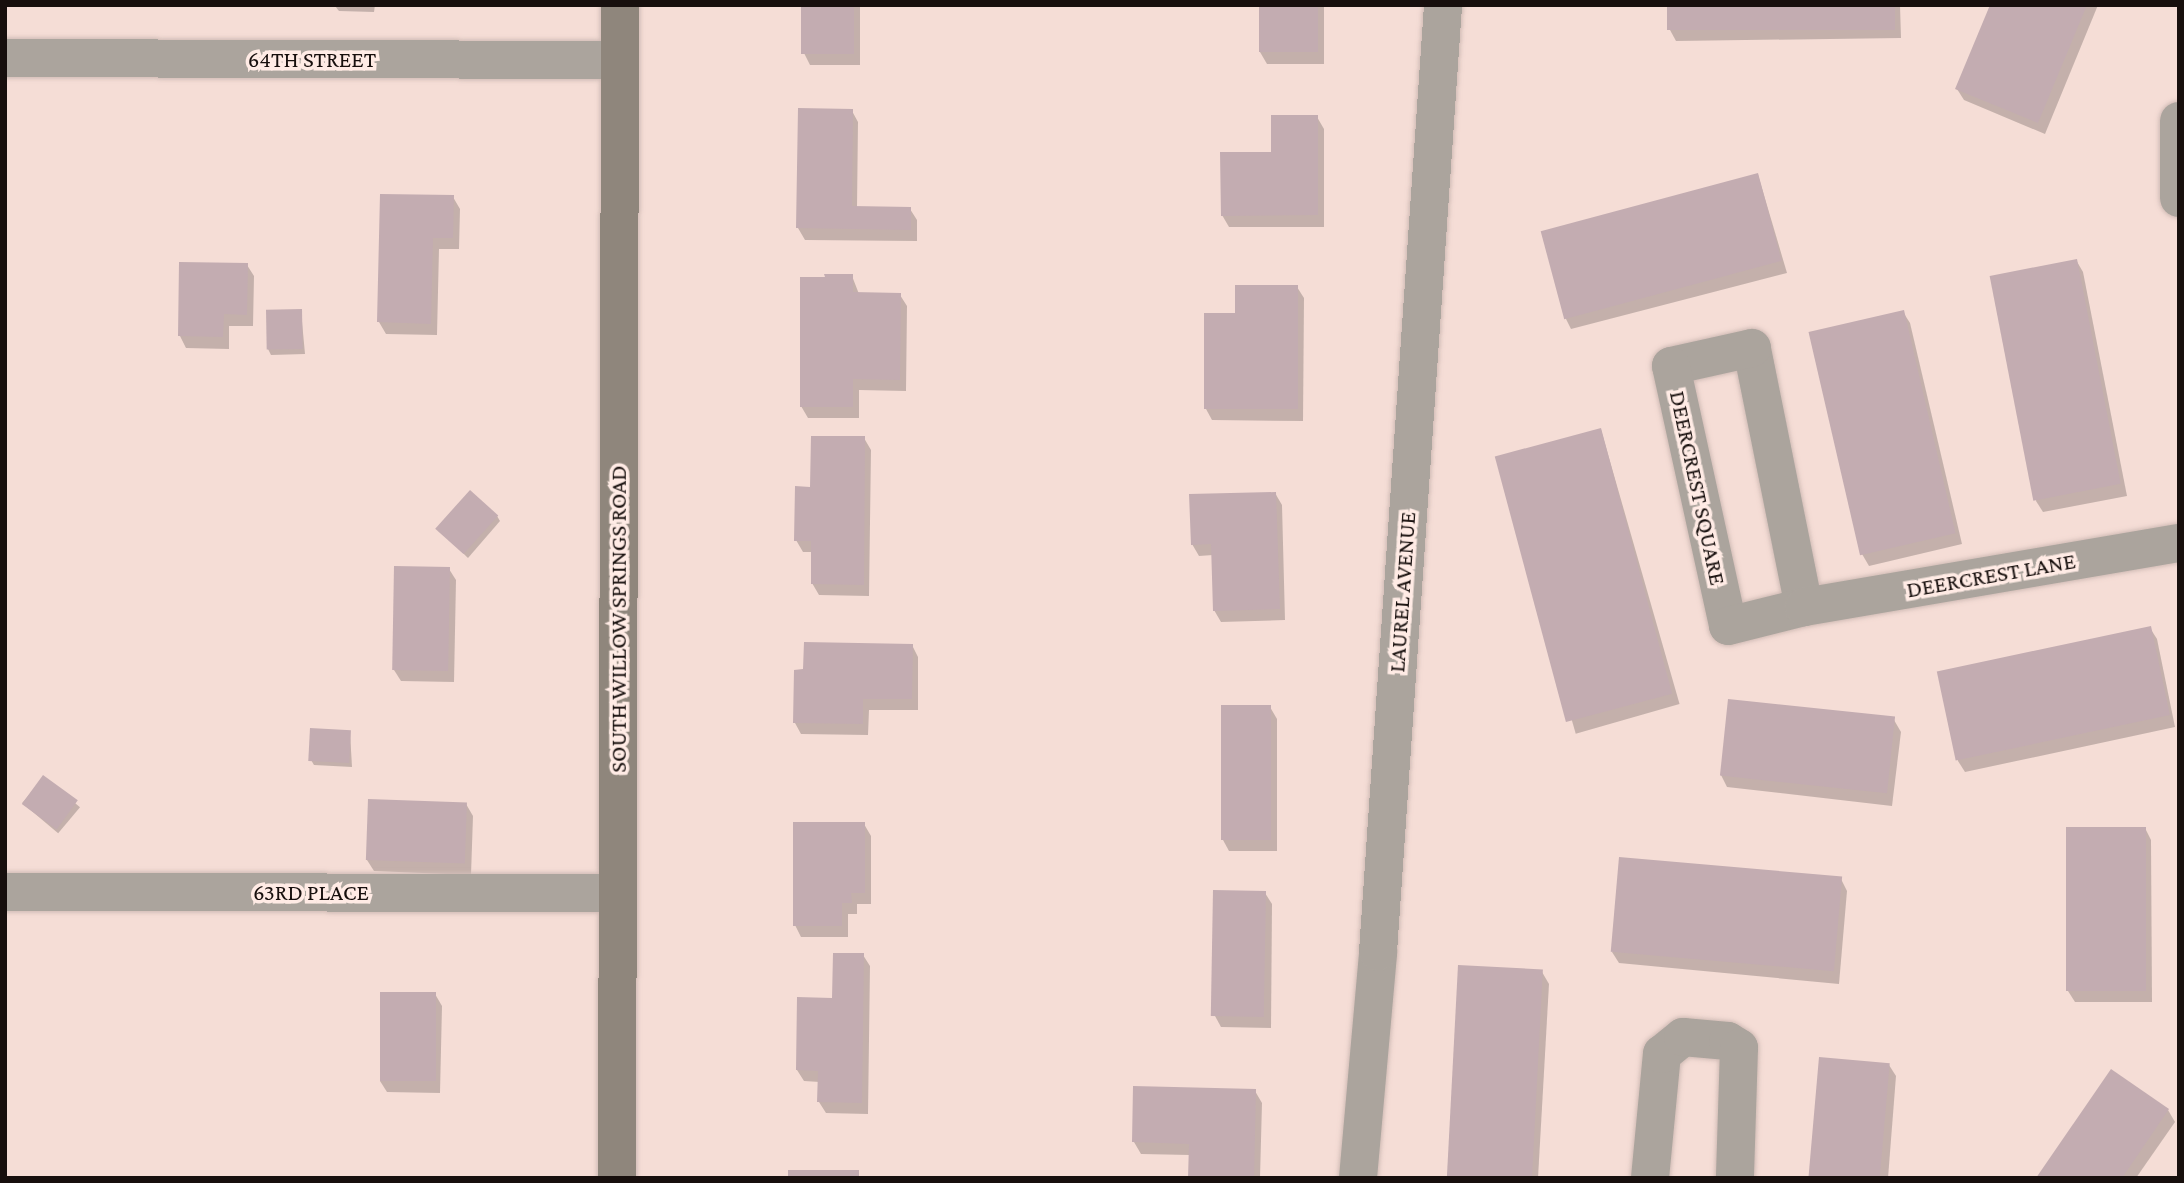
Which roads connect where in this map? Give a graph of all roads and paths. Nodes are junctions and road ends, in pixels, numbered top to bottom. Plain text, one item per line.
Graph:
1 (620, 5) edge
2 (1443, 5) edge
3 (5, 58) edge
4 (620, 60) junction
5 (2179, 121) edge
6 (2179, 198) edge
7 (2179, 543) edge
8 (1804, 607) junction
9 (5, 892) edge
10 (617, 893) junction
11 (617, 1178) edge
12 (1358, 1178) edge
13 (1650, 1178) edge
14 (1735, 1178) edge

1 - 4 street, SOUTH WILLOW SPRINGS ROAD
2 - 12 street, LAUREL AVENUE
3 - 4 street, 64TH STREET
4 - 10 street, SOUTH WILLOW SPRINGS ROAD
5 - 6 street
7 - 8 street, DEERCREST LANE
8 - 8 street, DEERCREST SQUARE
9 - 10 street, 63RD PLACE
10 - 11 street, SOUTH WILLOW SPRINGS ROAD
13 - 14 street

